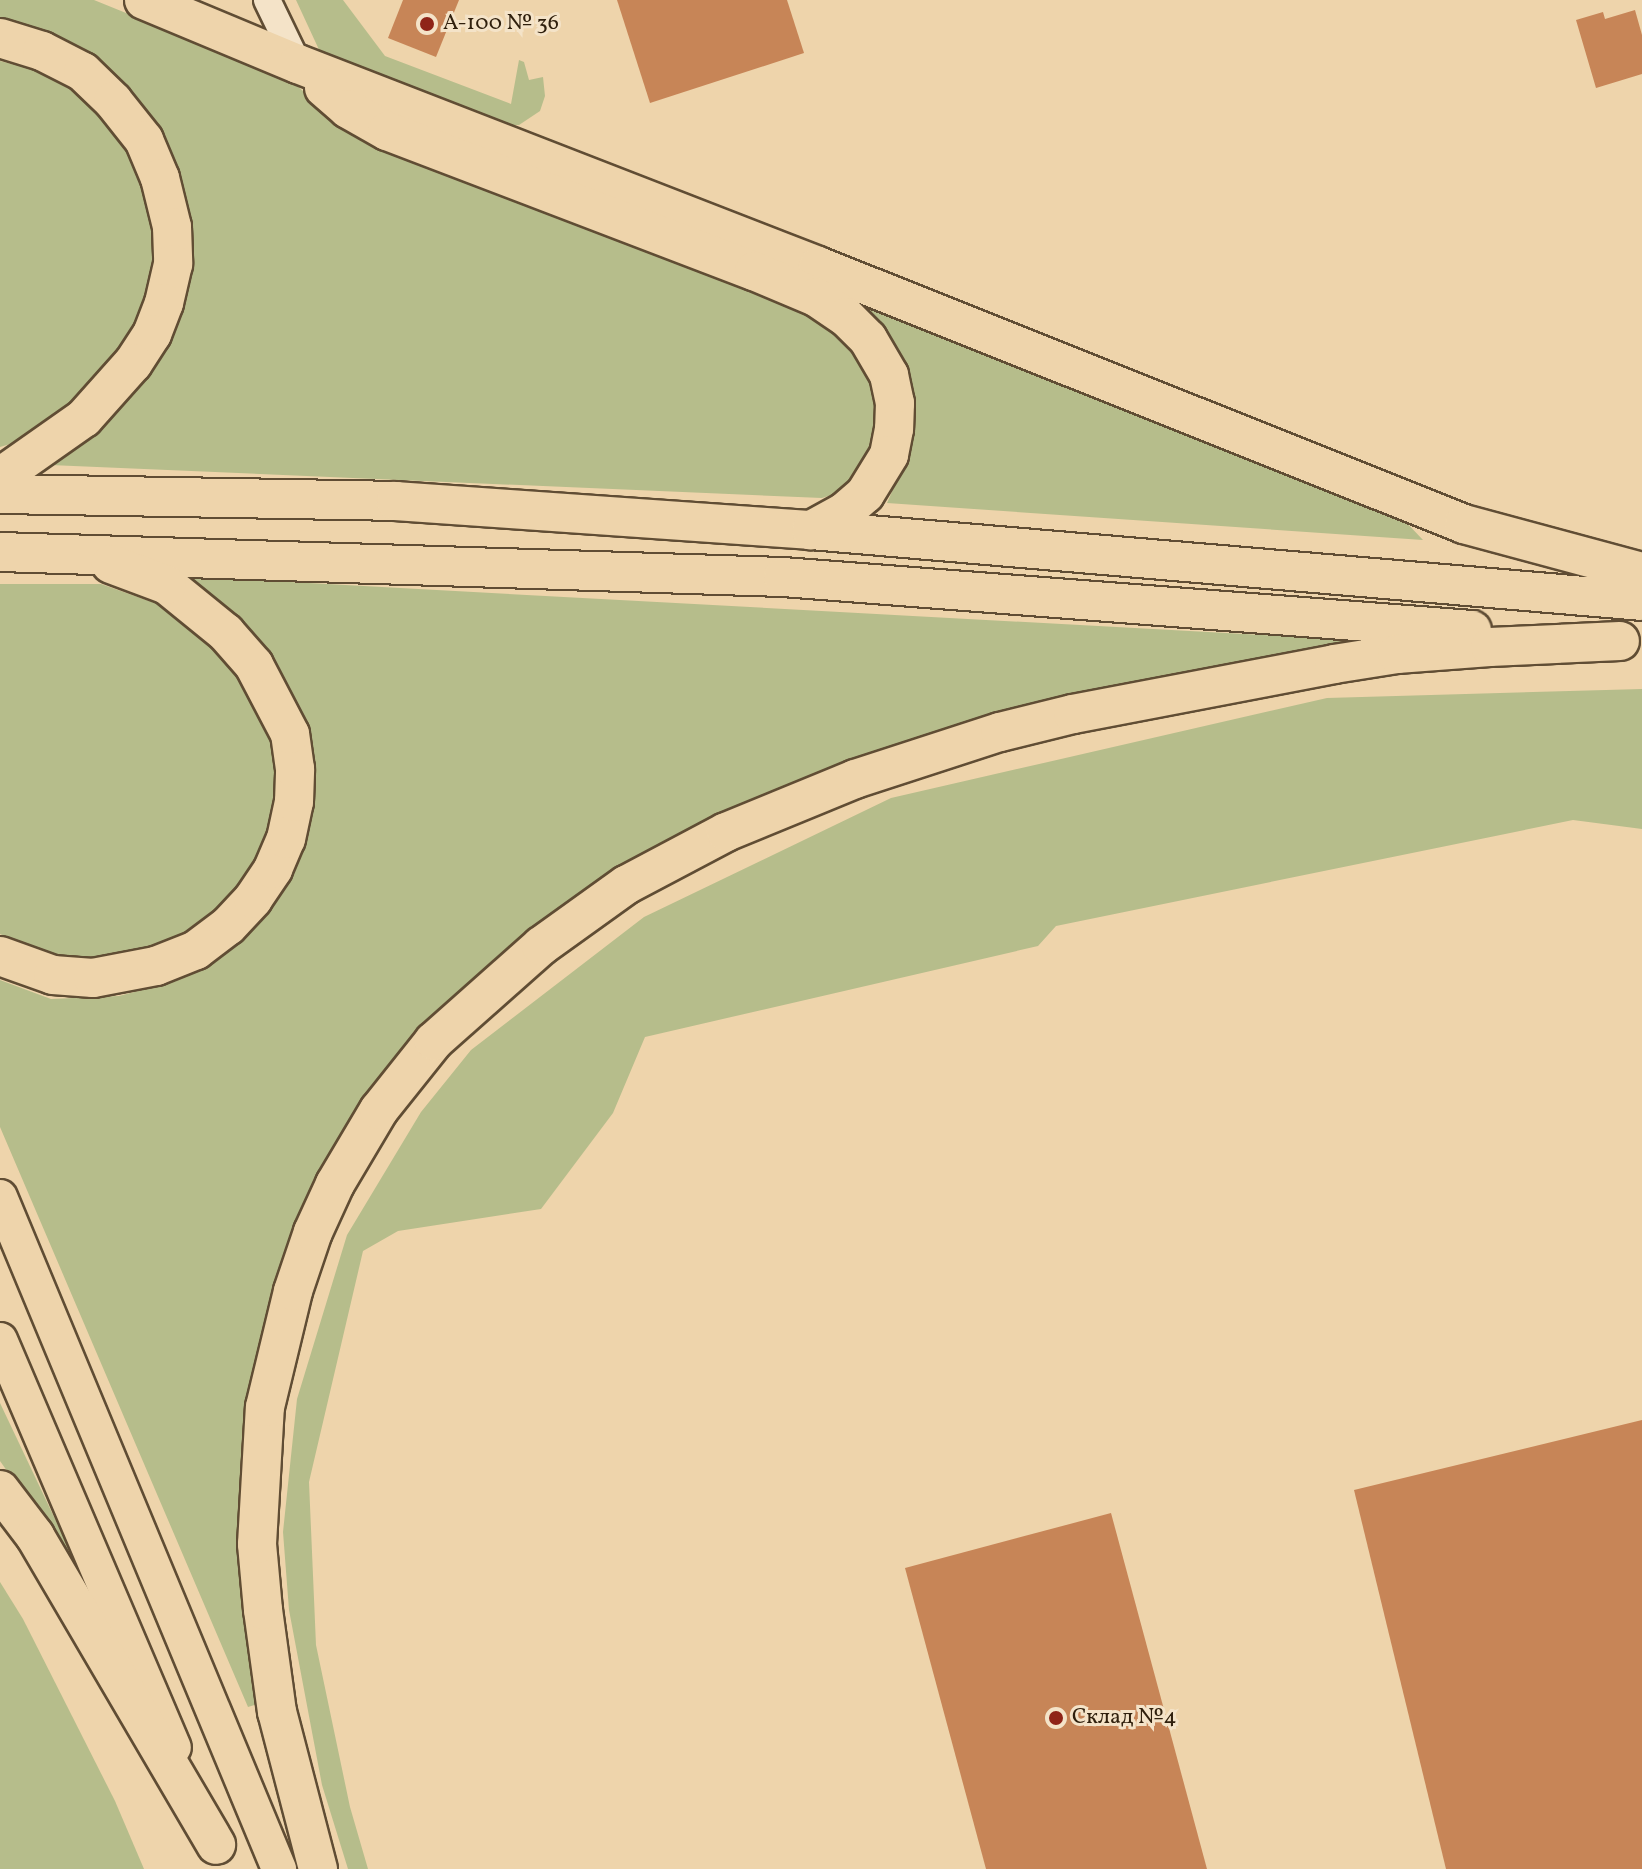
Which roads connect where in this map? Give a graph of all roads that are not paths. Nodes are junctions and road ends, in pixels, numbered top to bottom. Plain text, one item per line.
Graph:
1 (144, 0) edge
2 (267, 0) edge
3 (0, 38) edge
4 (298, 64) junction
5 (0, 477) edge
6 (0, 494) edge
7 (811, 530) junction
8 (0, 552) edge
9 (73, 553) junction
10 (1642, 572) edge
11 (1642, 601) edge
12 (1631, 643) edge
13 (0, 956) edge
14 (0, 1197) edge
15 (0, 1340) edge
16 (0, 1490) edge
17 (221, 1857) edge
18 (279, 1869) edge
19 (318, 1869) edge

1 - 4 highway
2 - 4 street
3 - 5 highway
4 - 7 highway
4 - 10 highway
6 - 7 highway
7 - 11 highway
8 - 9 highway
9 - 12 highway
9 - 13 highway
12 - 19 highway
14 - 18 highway
15 - 17 highway
16 - 17 highway

